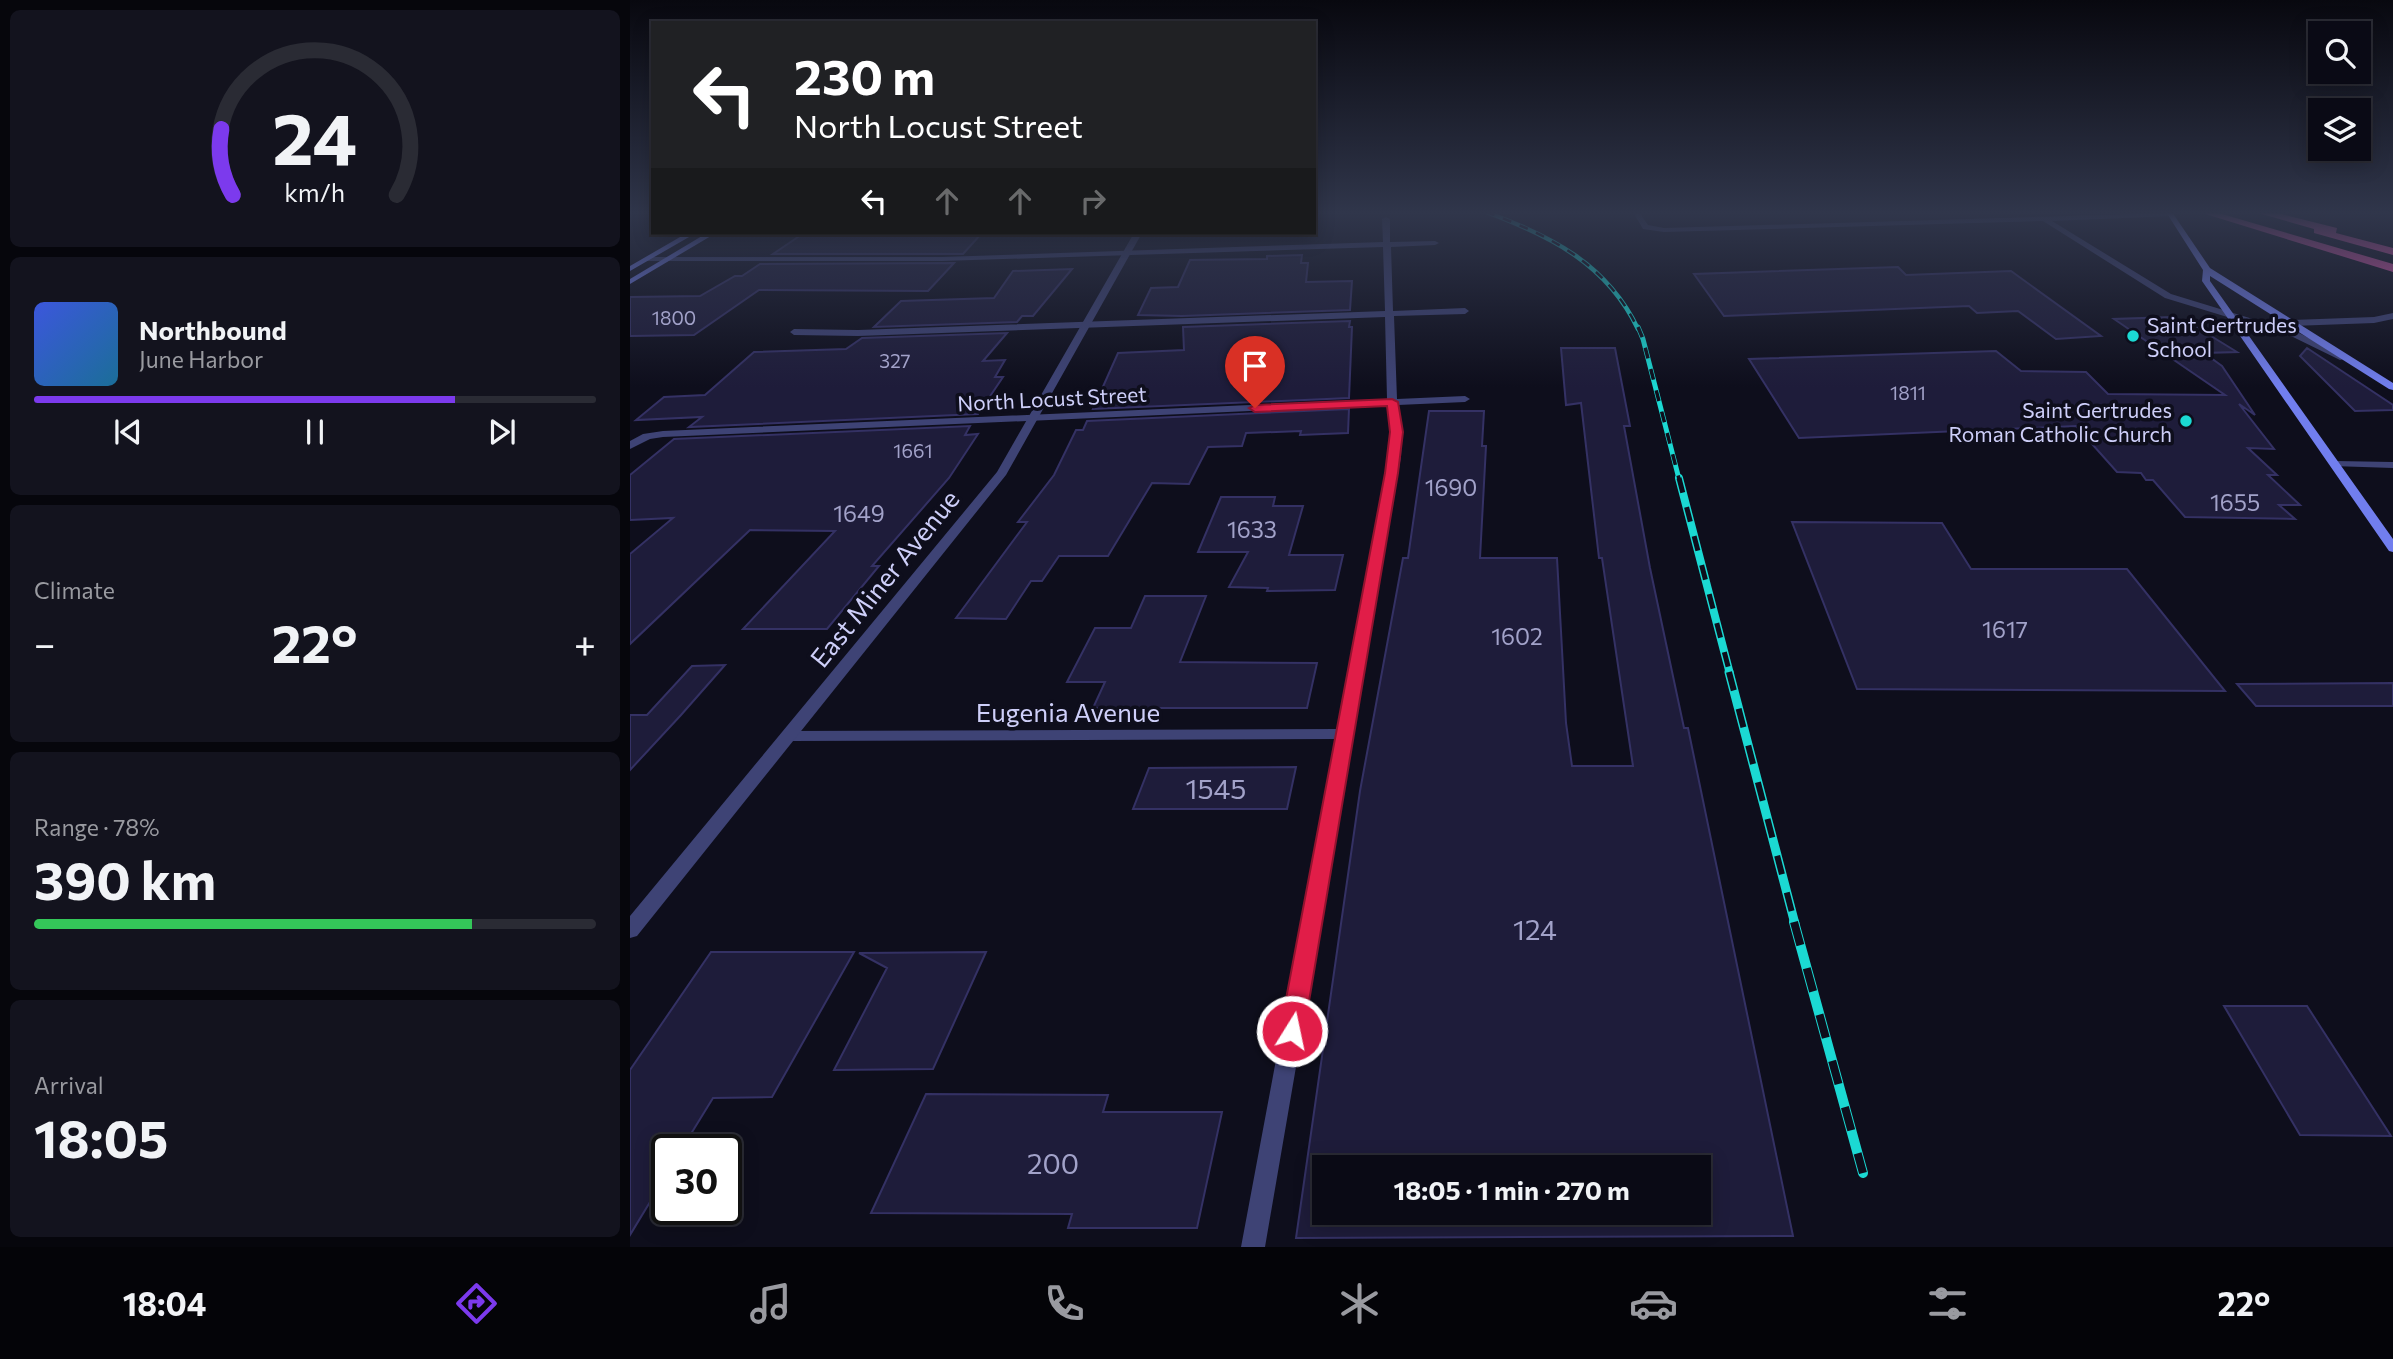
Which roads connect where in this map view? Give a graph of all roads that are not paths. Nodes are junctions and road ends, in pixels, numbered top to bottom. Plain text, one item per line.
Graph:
1 (650, 270) edge
2 (1116, 270) edge
3 (1388, 270) edge
4 (2127, 270) edge
5 (2207, 270) joint
6 (2370, 270) edge
7 (2393, 278) edge
8 (630, 282) edge
9 (1465, 311) dead end
10 (1389, 314) junction
11 (2393, 316) edge
12 (2230, 317) junction
13 (2292, 323) junction
14 (1085, 325) junction
15 (794, 331) dead end
16 (2365, 368) junction
17 (2393, 387) edge
18 (1465, 398) dead end
19 (1392, 402) junction
20 (1035, 419) junction
21 (630, 446) edge
22 (2336, 464) junction
23 (2393, 465) edge
24 (2393, 548) edge
25 (1346, 734) junction
26 (790, 736) junction
27 (630, 930) edge
28 (1253, 1247) edge

1 - 8 main road
2 - 14 street, East Miner Avenue
3 - 10 street
4 - 12 street
5 - 12 main road
5 - 13 main road
6 - 7 highway
9 - 10 street
10 - 14 street
10 - 19 street
11 - 13 street
12 - 16 street
12 - 22 main road
13 - 16 main road
14 - 15 street
14 - 20 street, East Miner Avenue
16 - 17 main road
18 - 19 street, North Locust Street
19 - 20 street, North Locust Street
19 - 25 street
20 - 21 street, North Locust Street
20 - 26 street, East Miner Avenue
22 - 23 street
22 - 24 main road
25 - 26 street, Eugenia Avenue
25 - 28 street
26 - 27 street, East Miner Avenue

